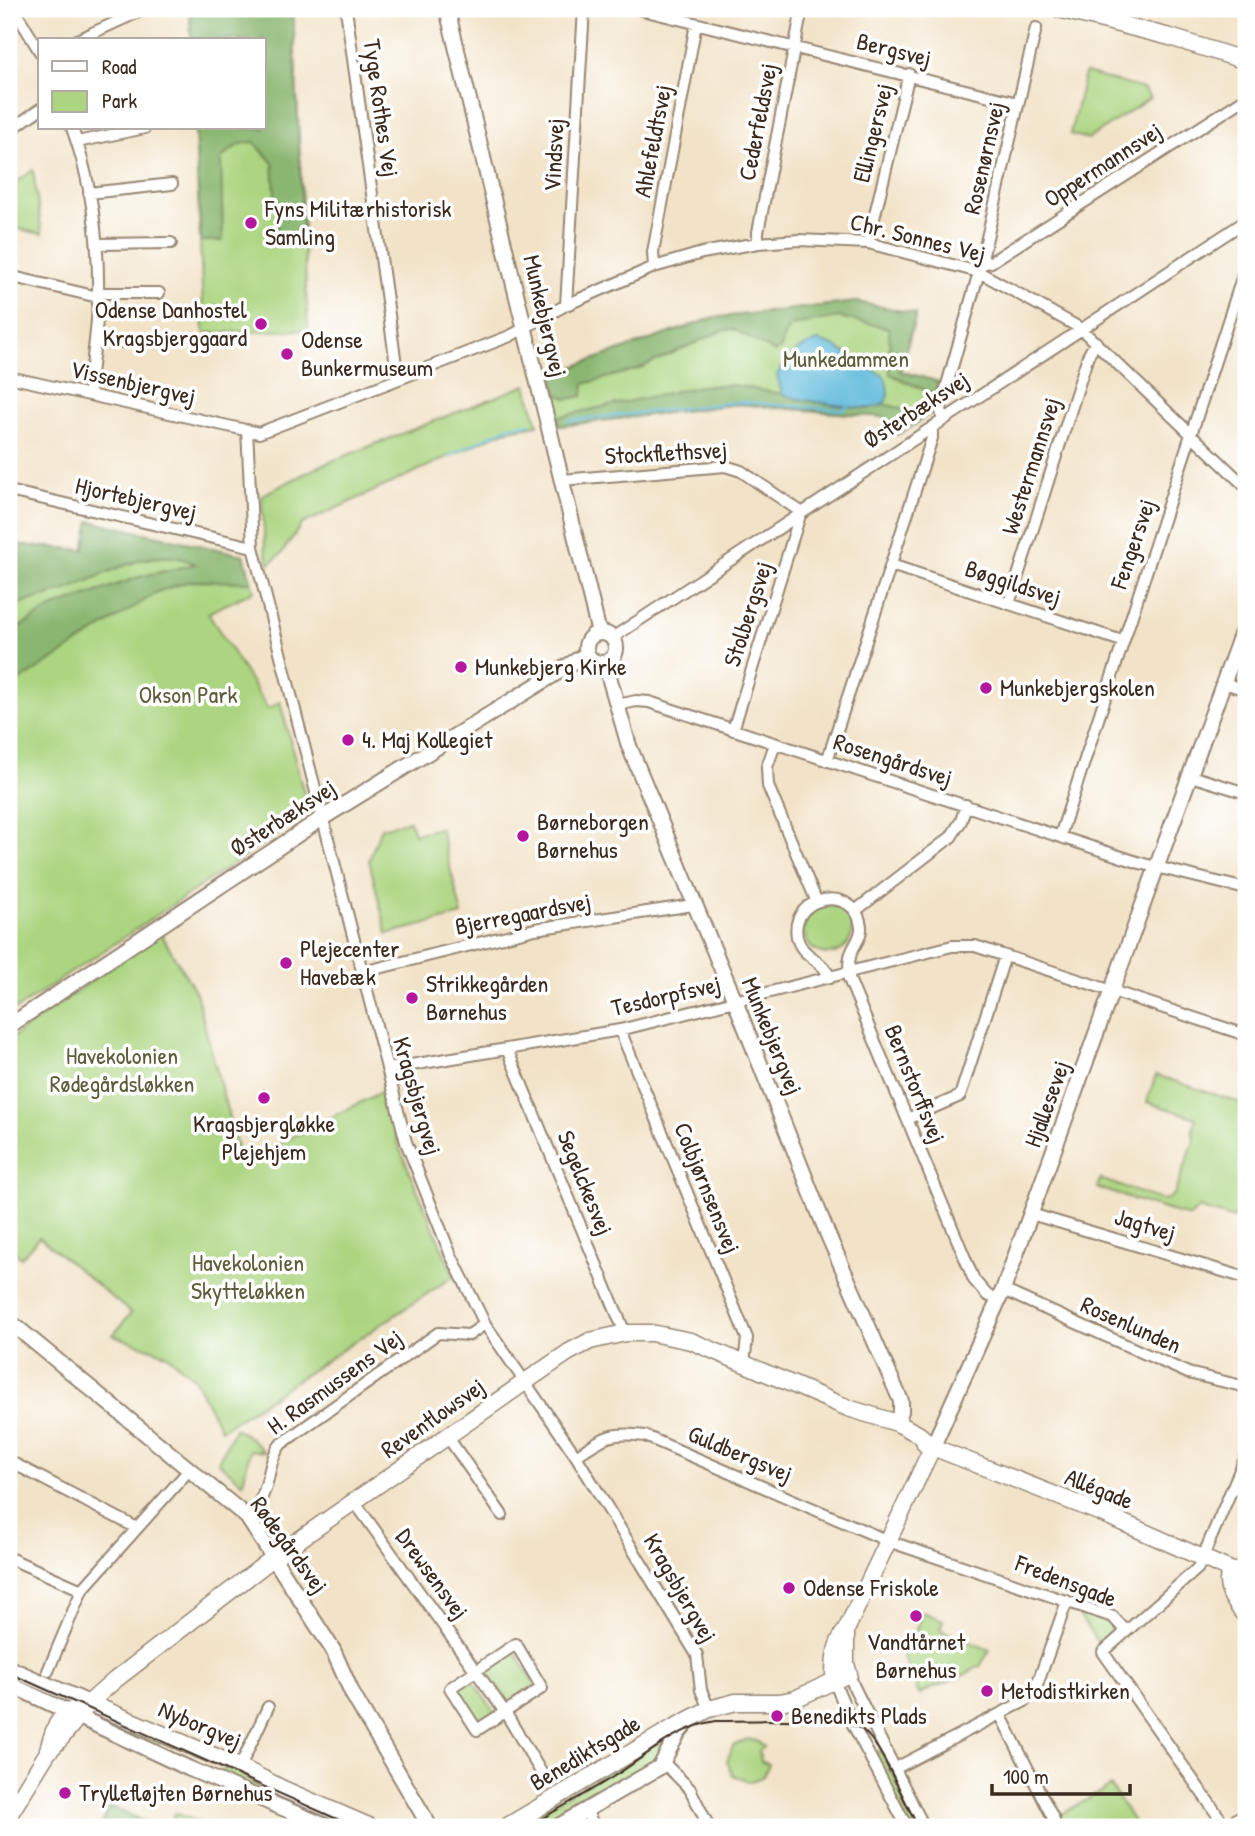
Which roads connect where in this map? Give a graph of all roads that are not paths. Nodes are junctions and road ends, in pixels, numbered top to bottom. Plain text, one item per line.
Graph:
1 (11, 9) edge
2 (145, 9) edge
3 (346, 9) edge
4 (447, 9) edge
5 (584, 9) edge
6 (638, 9) edge
7 (802, 9) edge
8 (1059, 9) edge
9 (696, 23) junction
10 (1036, 28) dead end
11 (1170, 37) junction
12 (81, 38) edge
13 (794, 48) junction
14 (38, 49) edge
15 (1246, 49) edge
16 (1246, 61) edge
17 (909, 74) junction
18 (1246, 98) edge
19 (1018, 103) junction
20 (38, 110) edge
21 (73, 130) edge
22 (135, 130) edge
23 (9, 131) edge
24 (77, 142) junction
25 (172, 184) dead end
26 (89, 193) junction
27 (1246, 221) edge
28 (171, 243) dead end
29 (758, 243) junction
30 (868, 243) junction
31 (97, 244) junction
32 (1246, 266) edge
33 (653, 267) junction
34 (979, 268) junction
35 (9, 276) edge
36 (159, 293) dead end
37 (98, 295) junction
38 (566, 305) junction
39 (1080, 328) junction
40 (523, 329) junction
41 (95, 342) junction
42 (166, 342) dead end
43 (1096, 342) junction
44 (9, 377) edge
45 (398, 379) junction
46 (89, 395) junction
47 (942, 420) junction
48 (932, 427) junction
49 (247, 430) junction
50 (1191, 435) junction
51 (562, 480) junction
52 (1246, 487) edge
53 (9, 491) edge
54 (802, 512) junction
55 (253, 547) junction
56 (891, 565) junction
57 (1009, 604) junction
58 (1246, 621) edge
59 (606, 636) junction
60 (1122, 641) junction
61 (587, 654) junction
62 (605, 663) junction
63 (1224, 683) junction
64 (1246, 690) edge
65 (618, 705) junction
66 (733, 730) junction
67 (775, 744) junction
68 (827, 761) junction
69 (1191, 776) junction
70 (1246, 793) edge
71 (966, 805) junction
72 (324, 817) junction
73 (1060, 836) junction
74 (1156, 868) junction
75 (1246, 889) edge
76 (816, 900) junction
77 (693, 905) junction
78 (855, 911) junction
79 (1005, 956) junction
80 (363, 972) junction
81 (850, 973) junction
82 (830, 978) junction
83 (1111, 991) junction
84 (735, 1001) junction
85 (9, 1026) edge
86 (620, 1030) junction
87 (1246, 1035) edge
88 (508, 1049) junction
89 (387, 1069) junction
90 (907, 1119) junction
91 (1031, 1214) junction
92 (1246, 1278) edge
93 (1001, 1295) junction
94 (9, 1321) edge
95 (485, 1324) junction
96 (625, 1333) junction
97 (744, 1364) junction
98 (525, 1382) junction
99 (1246, 1387) edge
100 (848, 1408) junction
101 (897, 1423) junction
102 (447, 1436) junction
103 (933, 1446) junction
104 (1246, 1456) edge
105 (576, 1457) junction
106 (9, 1461) edge
107 (190, 1469) junction
108 (354, 1501) junction
109 (502, 1515) dead end
110 (247, 1517) junction
111 (137, 1528) junction
112 (888, 1541) junction
113 (9, 1558) edge
114 (273, 1558) junction
115 (1202, 1558) junction
116 (1230, 1570) junction
117 (1246, 1574) edge
118 (82, 1590) junction
119 (1067, 1601) junction
120 (1246, 1617) edge
121 (1125, 1631) junction
122 (9, 1668) edge
123 (48, 1671) dead end
124 (476, 1671) junction
125 (842, 1677) junction
126 (9, 1684) edge
127 (89, 1703) junction
128 (268, 1707) dead end
129 (709, 1710) junction
130 (505, 1712) junction
131 (72, 1713) junction
132 (1000, 1714) junction
133 (689, 1720) junction
134 (664, 1763) junction
135 (240, 1767) junction
136 (894, 1769) junction
137 (544, 1777) dead end
138 (586, 1811) junction
139 (1246, 1812) edge
140 (9, 1815) edge
141 (1054, 1820) dead end
142 (328, 1827) edge
143 (371, 1827) edge
144 (430, 1827) edge
145 (506, 1827) edge
146 (557, 1827) edge
147 (595, 1827) edge
148 (709, 1827) edge
149 (907, 1827) edge
150 (925, 1827) edge
151 (1226, 1827) edge

1 - 14 street
2 - 12 street
3 - 45 street, Tyge Rothes Vej
4 - 40 street, Munkebjergvej
5 - 38 street, Vindsvej
6 - 9 street, Bergsvej
7 - 13 street, Cederfeldsvej
8 - 11 main road
9 - 13 street, Bergsvej
9 - 33 street, Ahlefeldtsvej
10 - 19 street, Rosenørnsvej
11 - 15 main road
11 - 16 main road
13 - 17 street, Bergsvej
13 - 29 street, Cederfeldsvej
17 - 19 street, Bergsvej
17 - 30 street, Ellingersvej
18 - 34 street, Oppermannsvej
19 - 34 street, Rosenørnsvej
20 - 23 street
21 - 24 street
22 - 24 street
24 - 26 street
25 - 26 street
26 - 31 street
27 - 39 street, Østerbæksvej
28 - 31 street
29 - 30 street, Chr. Sonnes Vej
29 - 33 street, Chr. Sonnes Vej
30 - 34 street, Chr. Sonnes Vej
31 - 37 street
32 - 50 street, Fengersvej
33 - 38 street, Chr. Sonnes Vej
34 - 39 street, Chr. Sonnes Vej
34 - 47 street, Rosenørnsvej
35 - 37 street
36 - 37 street
37 - 41 street
38 - 40 street, Chr. Sonnes Vej
39 - 43 street, Chr. Sonnes Vej
39 - 47 street, Østerbæksvej
40 - 45 street, Chr. Sonnes Vej
40 - 51 street, Munkebjergvej
41 - 42 street
41 - 46 street
43 - 50 street, Chr. Sonnes Vej
43 - 57 street, Westermannsvej
44 - 46 street, Vissenbjergvej
45 - 49 street, Chr. Sonnes Vej
46 - 49 street, Vissenbjergvej
47 - 48 street, Østerbæksvej
48 - 54 street, Østerbæksvej
48 - 56 street
49 - 55 street, Kragsbjergvej
50 - 52 street, Chr. Sonnes Vej
50 - 60 street, Fengersvej
51 - 54 street, Stockflethsvej
51 - 59 street, Munkebjergvej
53 - 55 street, Hjortebjergvej
54 - 59 street, Østerbæksvej
54 - 66 street, Stolbergsvej
55 - 72 street, Kragsbjergvej
56 - 57 street, Bøggildsvej
56 - 68 street
57 - 60 street, Bøggildsvej
58 - 63 street, Hjallesevej
59 - 61 street
59 - 62 street
60 - 73 street, Fengersvej
61 - 62 street
61 - 72 street, Østerbæksvej
62 - 65 street, Munkebjergvej
63 - 64 street
63 - 69 street, Hjallesevej
65 - 66 street, Rosengårdsvej
65 - 77 street, Munkebjergvej
66 - 67 street, Rosengårdsvej
67 - 68 street, Rosengårdsvej
67 - 76 street
68 - 71 street, Rosengårdsvej
69 - 70 street
69 - 74 street, Hjallesevej
71 - 73 street, Rosengårdsvej
71 - 78 street
72 - 80 street, Kragsbjergvej
72 - 85 street, Østerbæksvej
73 - 74 street, Rosengårdsvej
74 - 75 street, Rosengårdsvej
74 - 83 street, Hjallesevej
76 - 78 street
76 - 82 street
77 - 80 street, Bjerregaardsvej
77 - 84 street, Munkebjergvej
78 - 81 street, Bernstorffsvej
79 - 81 street, Tesdorpfsvej
79 - 83 street, Tesdorpfsvej
79 - 90 street
80 - 89 street, Kragsbjergvej
81 - 82 street, Tesdorpfsvej
81 - 90 street, Bernstorffsvej
82 - 84 street, Tesdorpfsvej
83 - 87 street, Tesdorpfsvej
83 - 91 street, Hjallesevej
84 - 86 street, Tesdorpfsvej
84 - 101 street, Munkebjergvej
86 - 88 street, Tesdorpfsvej
86 - 97 street, Colbjørnsensvej
88 - 89 street, Tesdorpfsvej
88 - 96 street, Segelckesvej
89 - 95 street, Kragsbjergvej
90 - 93 street, Bernstorffsvej
91 - 92 street, Jagtvej
91 - 93 street, Hjallesevej
93 - 99 street, Rosenlunden
93 - 103 street, Hjallesevej
94 - 107 street, Rødegårdsvej
95 - 98 street, Kragsbjergvej
95 - 110 street, H. Rasmussens Vej
96 - 97 main road, Reventlowsvej
96 - 98 main road, Reventlowsvej
97 - 100 main road, Reventlowsvej
98 - 102 main road, Reventlowsvej
98 - 105 street, Kragsbjergvej
100 - 101 main road, Reventlowsvej
100 - 103 main road, Reventlowsvej
101 - 103 main road, Reventlowsvej
102 - 108 main road, Reventlowsvej
102 - 109 street
103 - 112 main road, Hjallesevej
103 - 115 main road, Allégade
104 - 115 street, Fredensgade
105 - 112 street, Guldbergsvej
105 - 129 street, Kragsbjergvej
106 - 111 street
107 - 110 street, Rødegårdsvej
107 - 111 street
108 - 114 main road, Reventlowsvej
108 - 124 street, Drewsensvej
110 - 114 street, Rødegårdsvej
111 - 118 street
112 - 119 street, Fredensgade
112 - 125 main road, Hjallesevej
113 - 118 street
114 - 127 main road, Reventlowsvej
114 - 144 street, Rødegårdsvej
115 - 116 main road, Allégade
115 - 121 street, Fredensgade
116 - 117 main road, Allégade
116 - 120 main road
118 - 123 street
119 - 121 street, Fredensgade
119 - 132 street
121 - 151 street
122 - 127 street, Nyborgvej
124 - 130 street, Drewsensvej
124 - 130 street
124 - 130 street
125 - 129 main road, Benediktsgade
125 - 136 street
125 - 149 street
126 - 131 street, Nyborgvej
127 - 131 main road, Reventlowsvej
127 - 135 main road, Nyborgvej
128 - 135 street
129 - 133 main road, Benediktsgade
130 - 137 street, Drewsensvej
131 - 140 main road, Reventlowsvej
131 - 142 street, Nyborgvej
132 - 136 street
132 - 141 street
133 - 134 street, Benediktsgade
133 - 145 main road, Benediktsgade
134 - 138 street, Benediktsgade
134 - 148 street
135 - 143 main road, Nyborgvej
136 - 150 street
138 - 146 street, Benediktsgade
138 - 147 street
139 - 151 street

